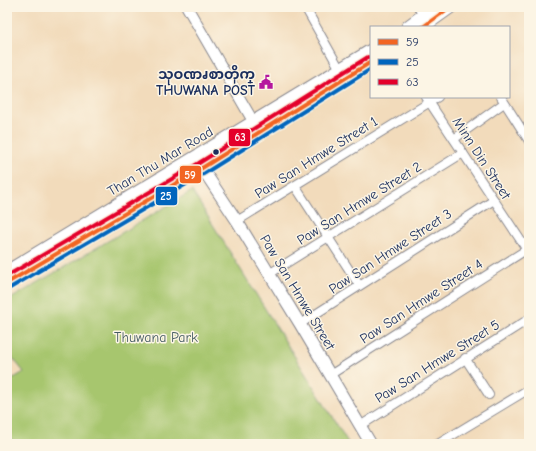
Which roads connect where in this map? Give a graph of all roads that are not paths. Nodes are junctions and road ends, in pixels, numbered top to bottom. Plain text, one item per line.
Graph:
1 (187, 7) edge
2 (305, 7) edge
3 (436, 7) edge
4 (450, 7) edge
5 (423, 18) edge
6 (410, 26) edge
7 (370, 52) edge
8 (370, 62) edge
9 (343, 75) junction
10 (428, 100) edge
11 (502, 100) edge
12 (257, 128) junction
13 (454, 139) junction
14 (529, 141) edge
15 (463, 153) junction
16 (199, 163) junction
17 (295, 186) junction
18 (494, 200) junction
19 (236, 221) junction
20 (329, 236) junction
21 (528, 250) edge
22 (7, 272) edge
23 (269, 274) junction
24 (7, 283) edge
25 (359, 285) junction
26 (529, 319) edge
27 (300, 324) junction
28 (465, 358) junction
29 (330, 375) junction
30 (529, 389) edge
31 (489, 395) dead end
32 (360, 426) junction
33 (371, 444) edge
34 (438, 444) edge

1 - 12 street
2 - 9 street
3 - 5 main road
4 - 5 main road
5 - 6 main road
7 - 9 main road, Than Thu Mar Road
8 - 9 main road, Than Thu Mar Road
9 - 12 main road, Than Thu Mar Road
10 - 13 street, Minn Din Street
10 - 17 street, Paw San Hmwe Street 1
11 - 13 street
11 - 14 street
12 - 16 main road, Than Thu Mar Road
13 - 15 street, Minn Din Street
15 - 18 street, Minn Din Street
15 - 20 street, Paw San Hmwe Street 2
16 - 19 main road, Paw San Hmwe Street
16 - 22 main road, Than Thu Mar Road
16 - 24 main road, Than Thu Mar Road
17 - 19 street, Paw San Hmwe Street 1
17 - 20 street
18 - 21 street, Minn Din Street
18 - 25 street, Paw San Hmwe Street 3
19 - 23 main road, Paw San Hmwe Street
20 - 23 street, Paw San Hmwe Street 2
20 - 25 street
21 - 29 street, Paw San Hmwe Street 4
23 - 27 main road, Paw San Hmwe Street
25 - 27 street, Paw San Hmwe Street 3
26 - 28 street, Paw San Hmwe Street 5
27 - 29 main road, Paw San Hmwe Street
28 - 31 street
28 - 32 street, Paw San Hmwe Street 5
29 - 32 main road, Paw San Hmwe Street
30 - 34 street
32 - 33 main road, Paw San Hmwe Street

